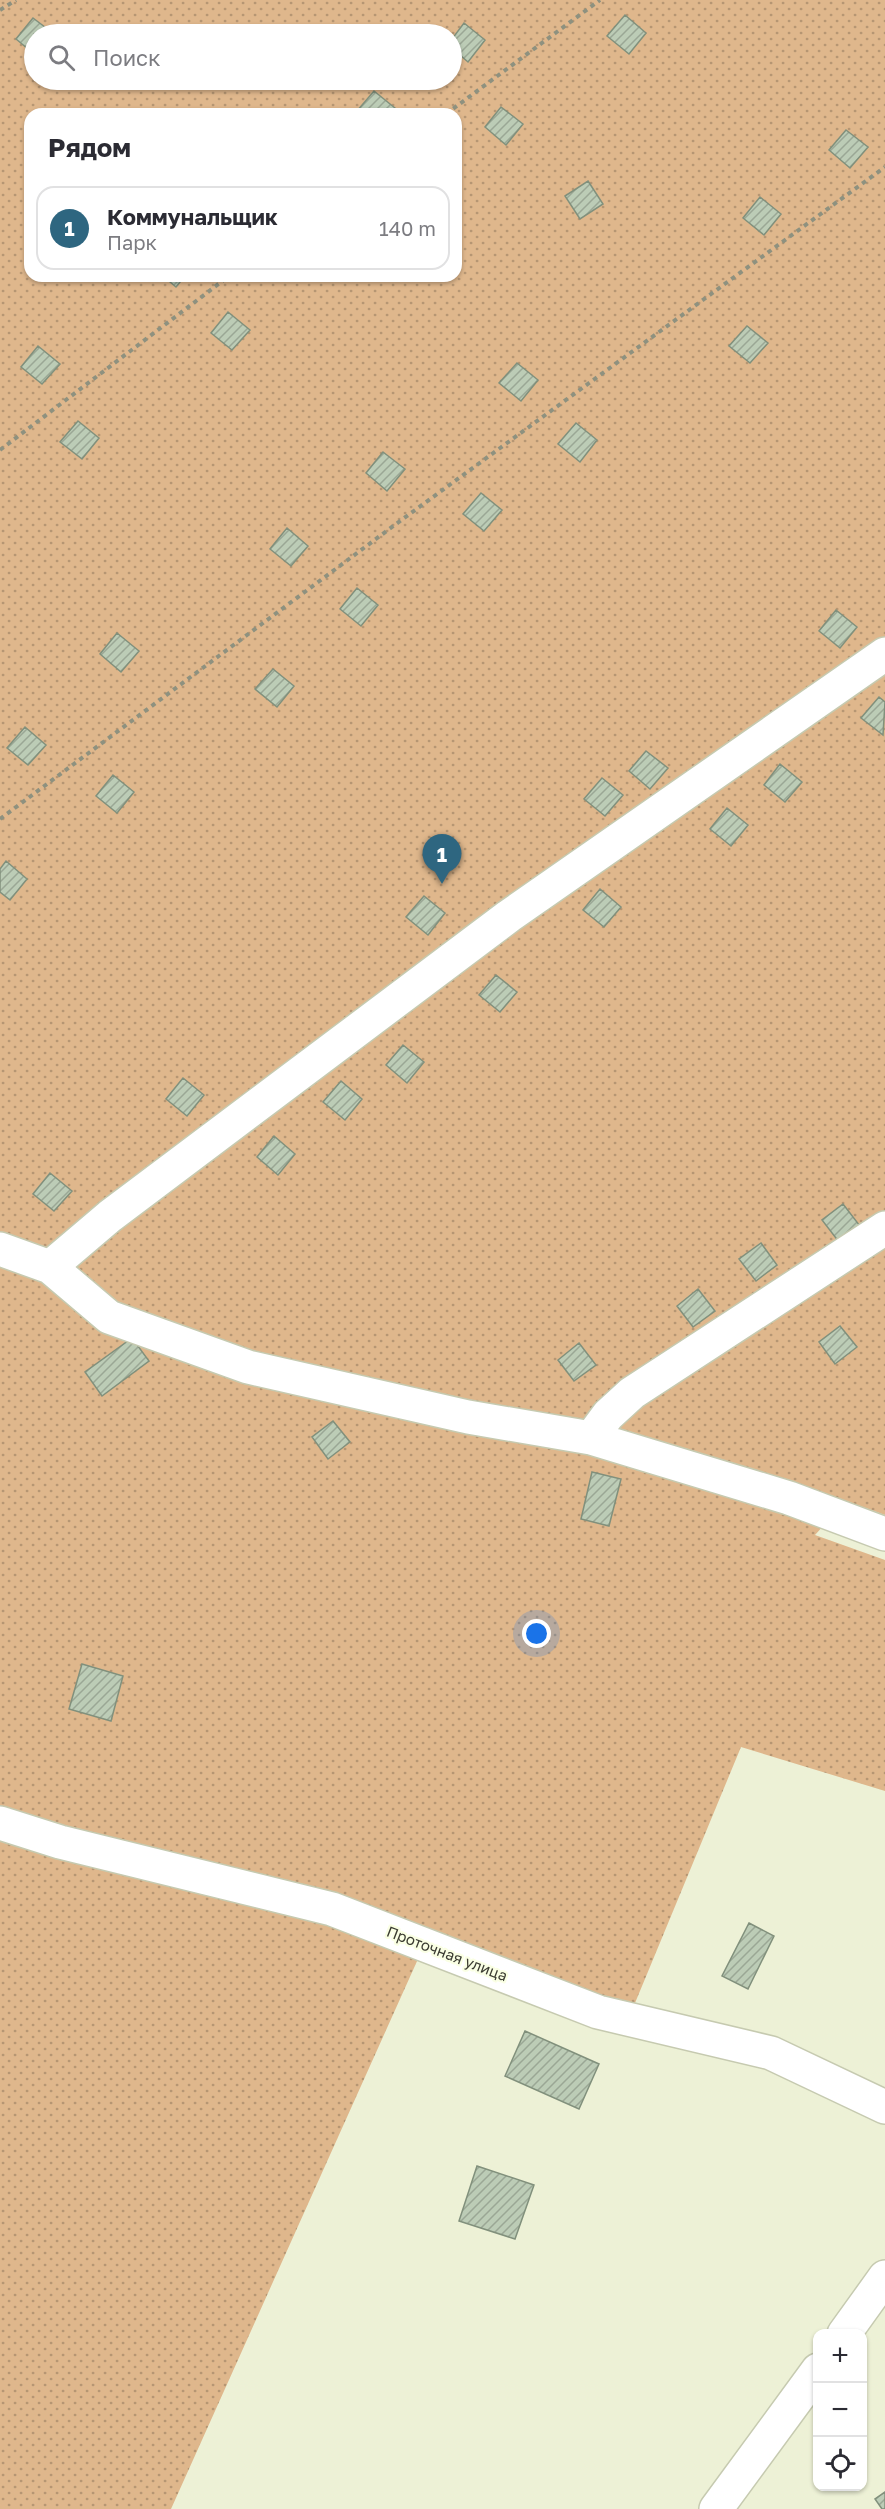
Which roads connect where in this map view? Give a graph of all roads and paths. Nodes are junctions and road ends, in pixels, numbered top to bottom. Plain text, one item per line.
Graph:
1 (16, 0) edge
2 (600, 0) edge
3 (0, 10) edge
4 (454, 108) edge
5 (885, 167) edge
6 (221, 282) edge
7 (0, 450) edge
8 (885, 654) edge
9 (0, 819) edge
10 (885, 1228) edge
11 (0, 1249) edge
12 (50, 1268) junction
13 (591, 1438) junction
14 (885, 1534) edge
15 (0, 1823) edge
16 (885, 2107) edge
17 (885, 2277) edge
18 (848, 2329) edge
19 (813, 2377) edge
20 (716, 2509) edge

1 - 3 path
2 - 4 path
5 - 9 path
6 - 7 path
8 - 12 street
10 - 13 street
11 - 12 street
12 - 13 street
13 - 14 street
15 - 16 street, Проточная улица
17 - 18 street
19 - 20 street

